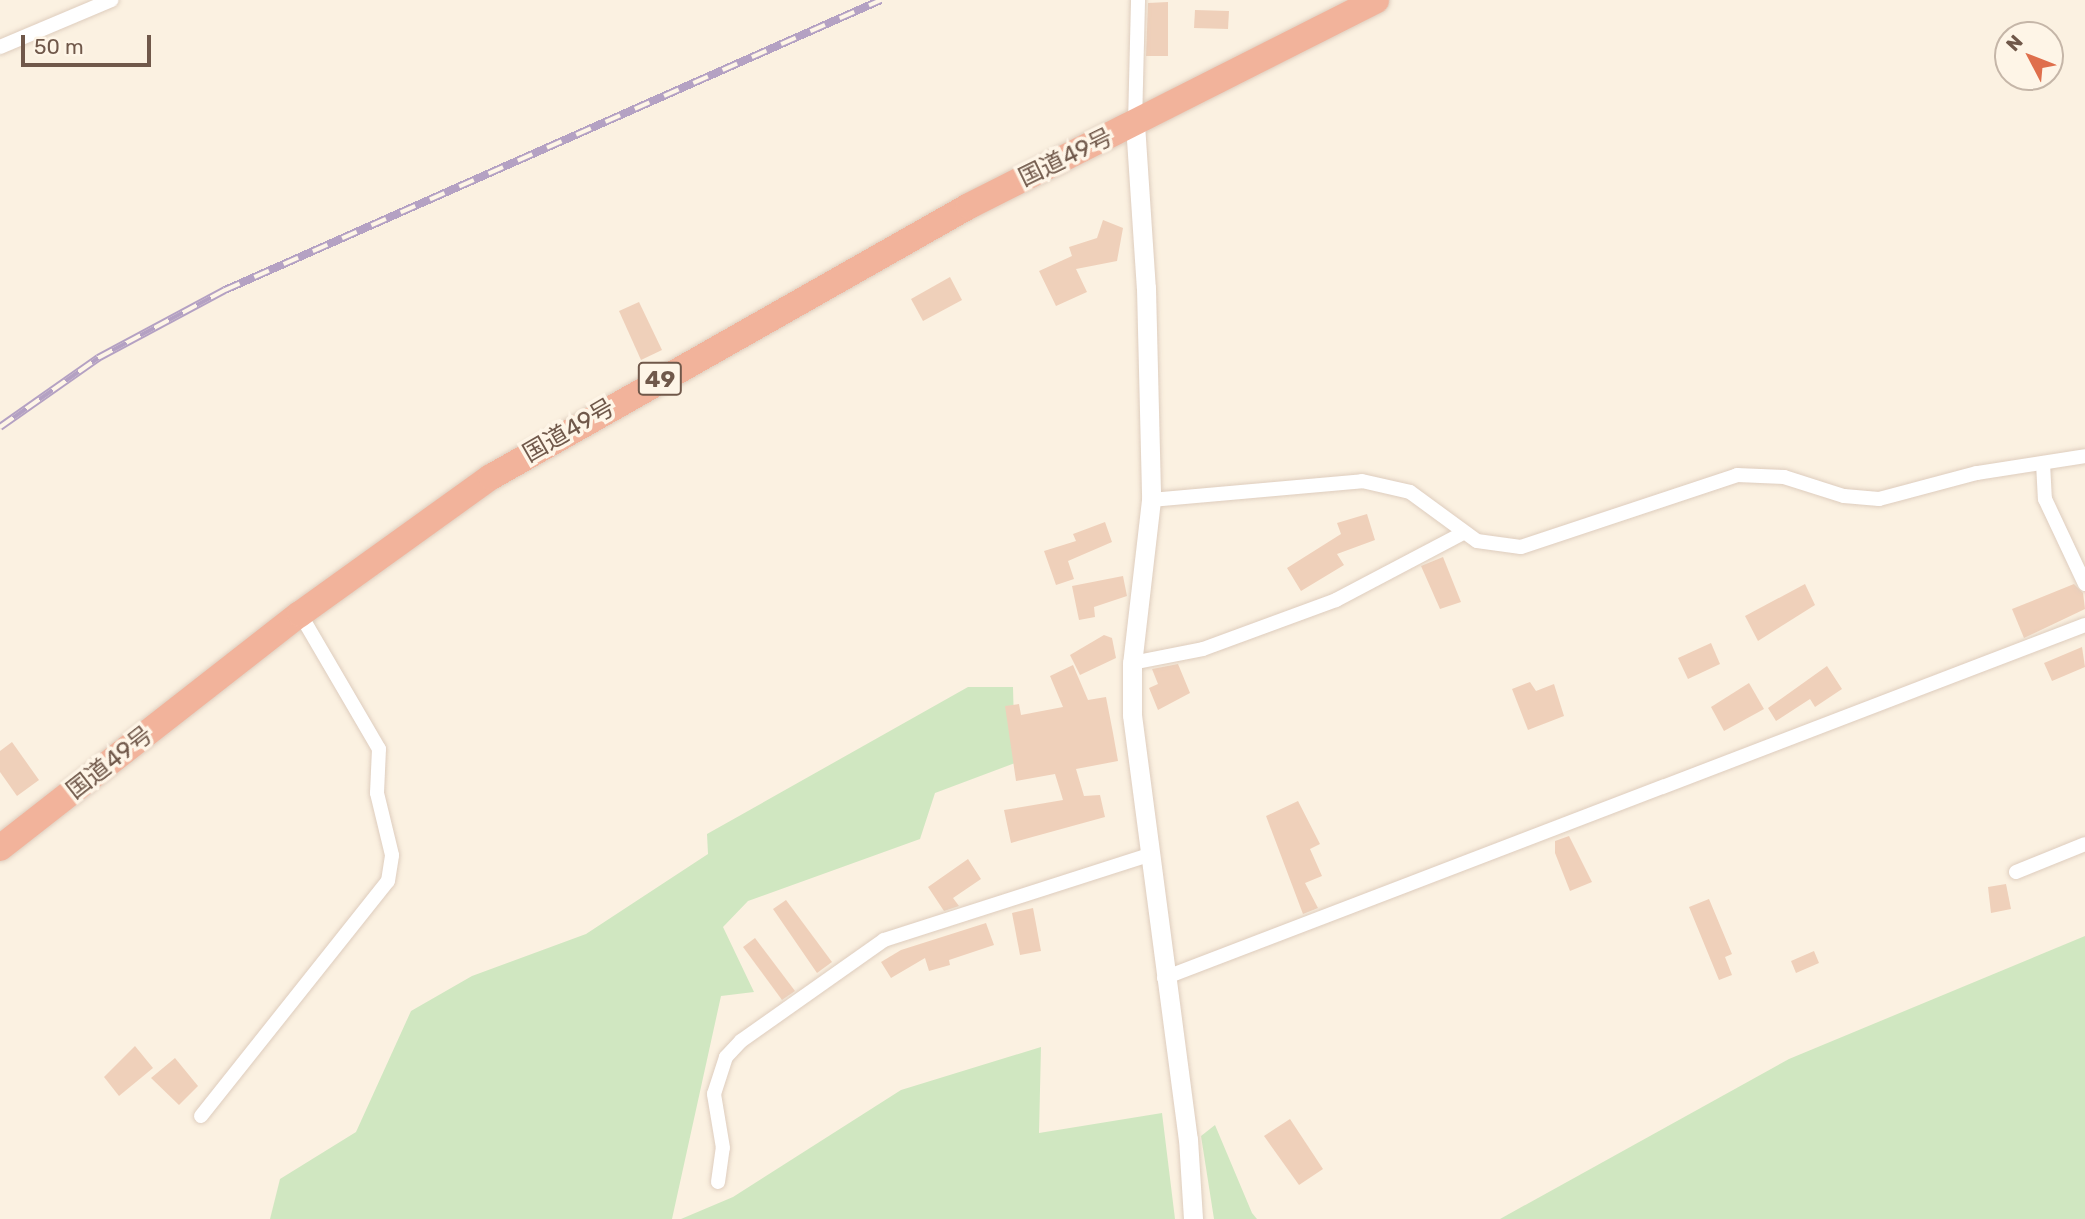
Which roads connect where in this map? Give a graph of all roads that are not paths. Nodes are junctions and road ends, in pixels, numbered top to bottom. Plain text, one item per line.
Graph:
1 (111, 0) edge
2 (1138, 0) edge
3 (1376, 0) edge
4 (0, 47) edge
5 (1135, 124) junction
6 (2085, 456) edge
7 (2043, 463) junction
8 (1151, 500) junction
9 (1463, 533) junction
10 (2085, 584) edge
11 (300, 614) junction
12 (2085, 625) edge
13 (1132, 663) junction
14 (2085, 844) edge
15 (0, 848) edge
16 (1149, 855) junction
17 (2016, 872) dead end
18 (1164, 978) junction
19 (201, 1116) dead end
20 (719, 1182) dead end
21 (1193, 1219) edge

1 - 4 street
2 - 5 street
3 - 5 highway, 国道49号 / 49
5 - 8 street
5 - 11 highway, 国道49号 / 49
6 - 7 street
7 - 9 street
7 - 10 street
8 - 9 street
8 - 13 street
9 - 13 street
11 - 15 highway, 国道49号 / 49
11 - 19 street
12 - 18 street
13 - 16 street
14 - 17 street
16 - 18 street
16 - 20 street
18 - 21 street

